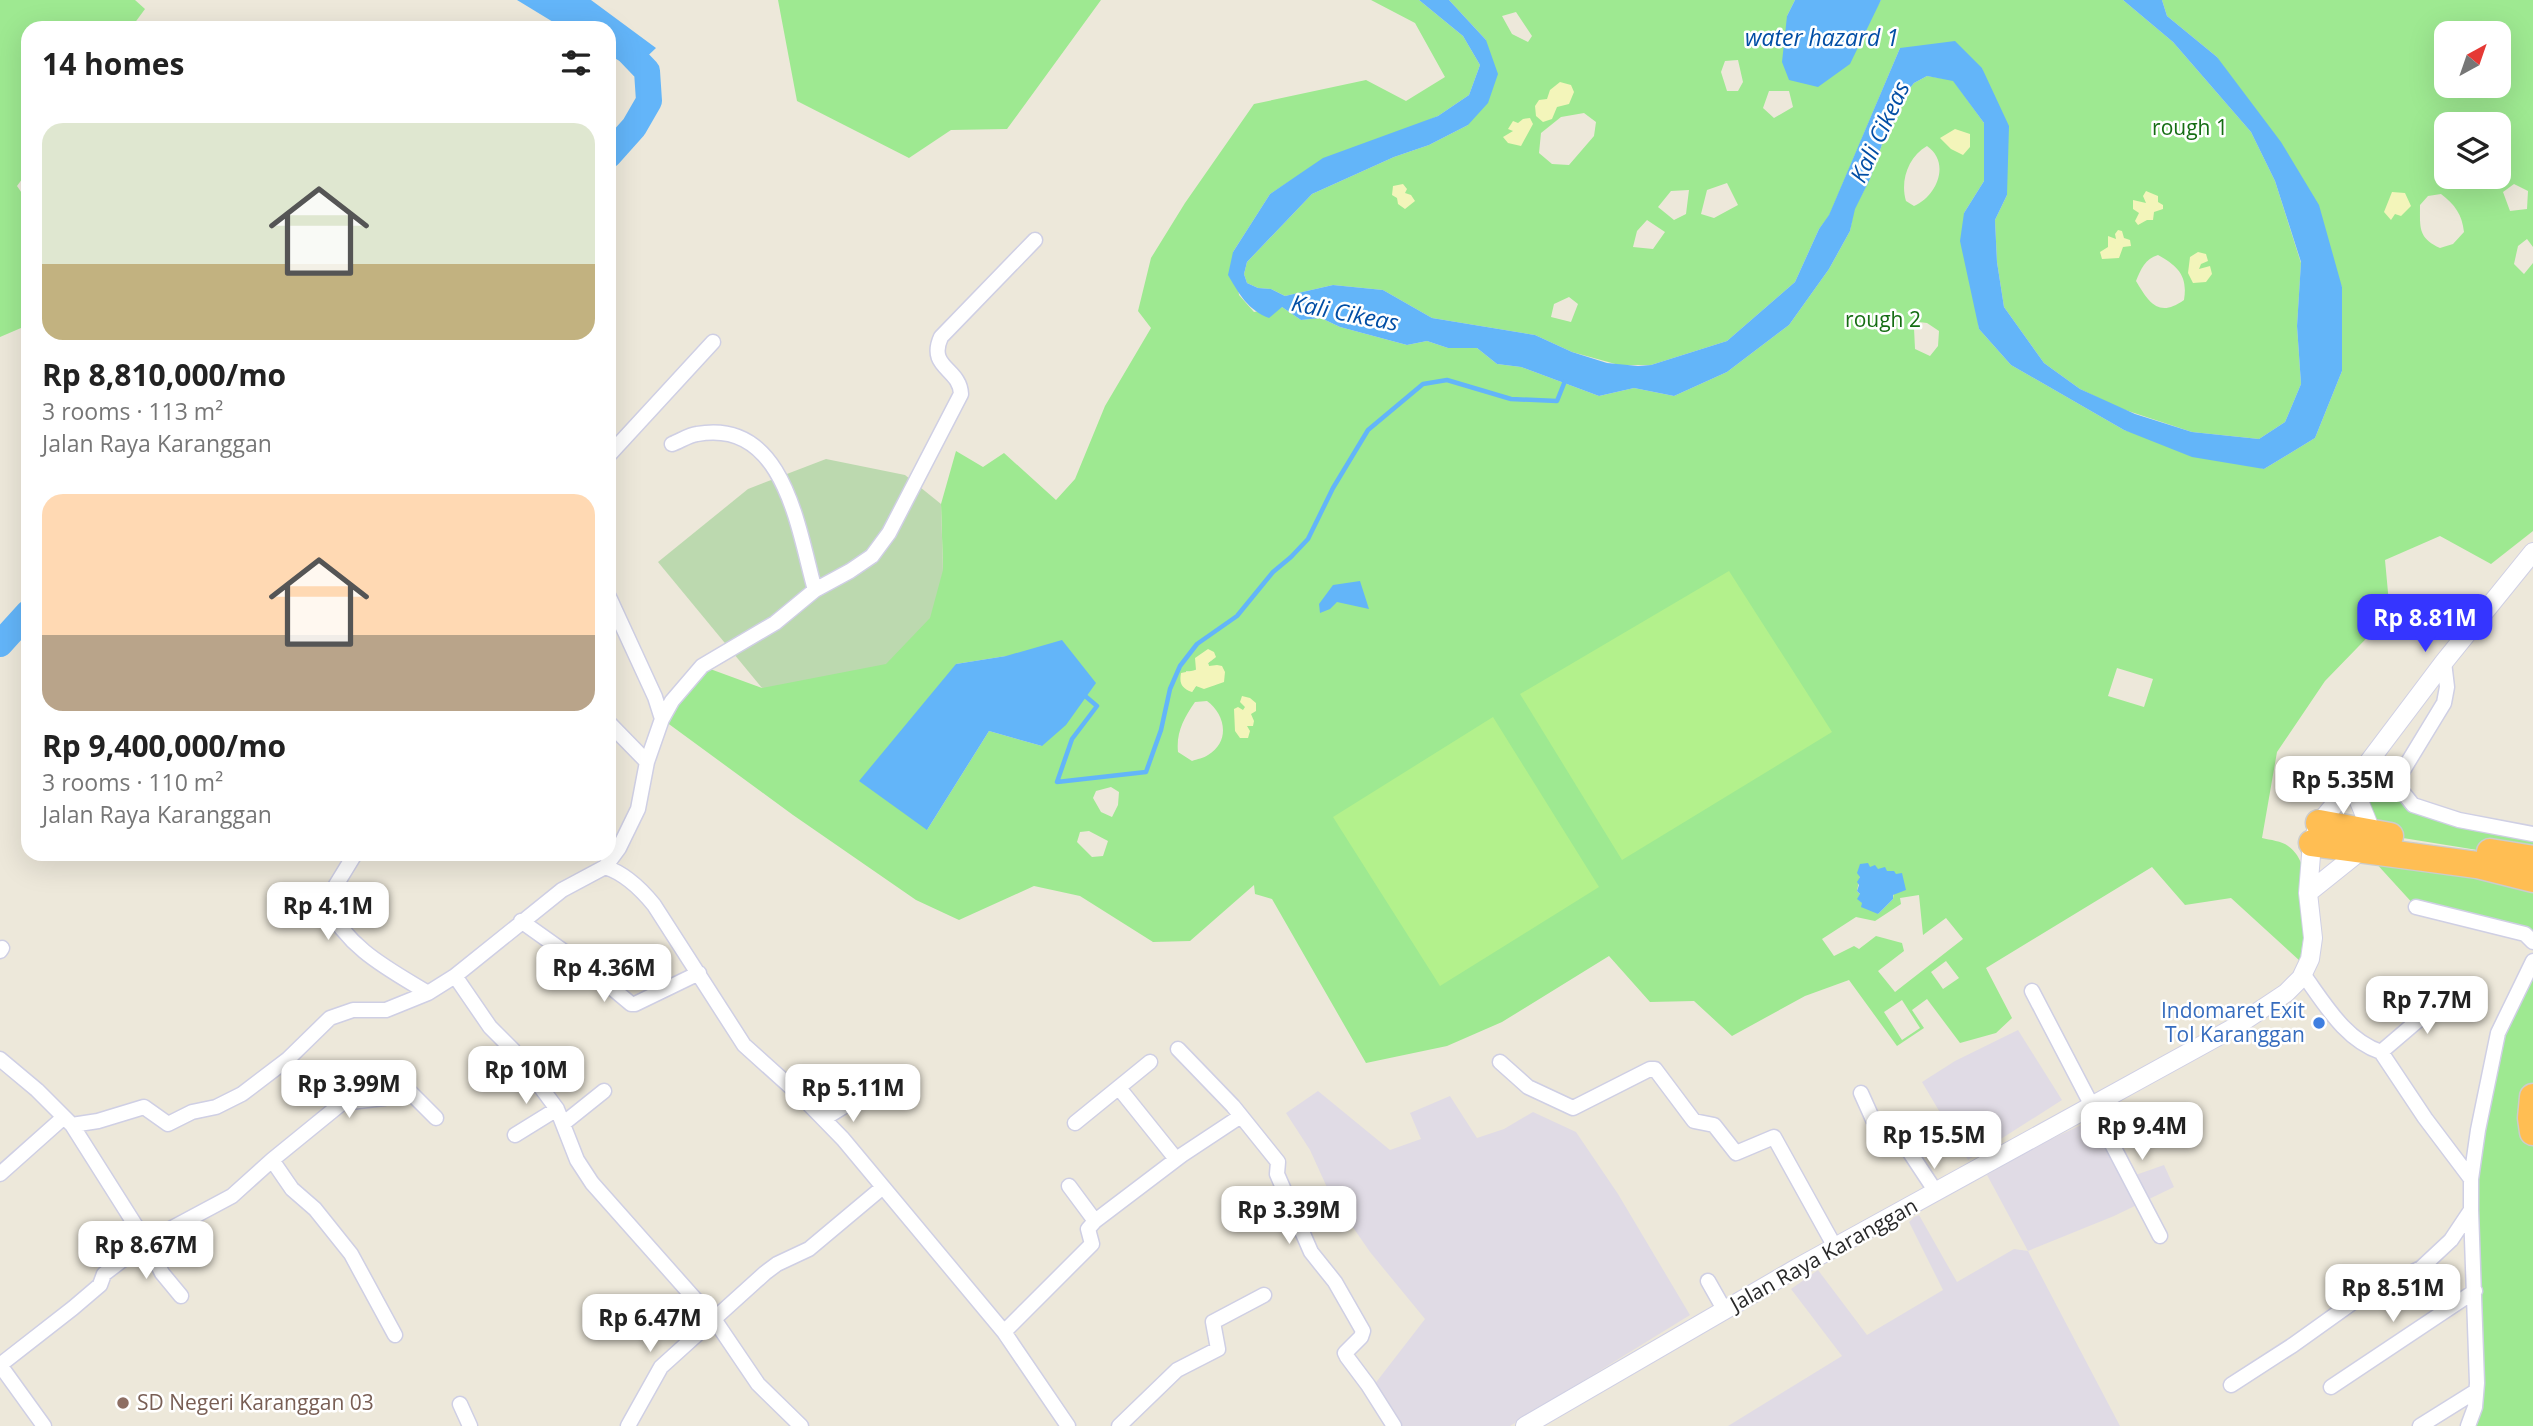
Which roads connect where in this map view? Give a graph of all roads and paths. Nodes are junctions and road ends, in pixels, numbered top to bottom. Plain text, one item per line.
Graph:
1 (1035, 240) dead end
2 (713, 342) dead end
3 (672, 444) dead end
4 (616, 447) edge
5 (2533, 552) edge
6 (814, 590) junction
7 (616, 612) edge
8 (2444, 662) junction
9 (662, 719) junction
10 (616, 730) edge
11 (647, 762) junction
12 (2352, 784) junction
13 (2316, 833) junction
14 (2533, 834) edge
15 (2368, 841) junction
16 (616, 852) edge
17 (2533, 859) edge
18 (351, 861) edge
19 (609, 861) edge
20 (605, 867) junction
21 (2533, 879) edge
22 (2308, 893) junction
23 (2416, 906) dead end
24 (521, 921) junction
25 (2533, 942) edge
26 (2533, 961) edge
27 (699, 973) junction
28 (2303, 974) junction
29 (455, 976) junction
30 (2032, 991) dead end
31 (428, 993) junction
32 (2450, 993) dead end
33 (1178, 1049) dead end
34 (2381, 1052) junction
35 (0, 1059) edge
36 (1150, 1062) dead end
37 (1500, 1062) dead end
38 (885, 1081) dead end
39 (1119, 1088) junction
40 (604, 1091) dead end
41 (1860, 1093) dead end
42 (2533, 1097) edge
43 (2091, 1105) junction
44 (557, 1109) junction
45 (1241, 1116) junction
46 (436, 1118) dead end
47 (825, 1118) junction
48 (68, 1121) junction
49 (564, 1123) junction
50 (1075, 1123) dead end
51 (2533, 1132) edge
52 (515, 1135) dead end
53 (1176, 1159) junction
54 (272, 1160) junction
55 (0, 1174) edge
56 (2471, 1180) junction
57 (1069, 1186) dead end
58 (883, 1187) junction
59 (1936, 1192) junction
60 (2471, 1210) junction
61 (1095, 1221) junction
62 (2160, 1236) dead end
63 (146, 1242) junction
64 (1835, 1247) junction
65 (1709, 1281) dead end
66 (2475, 1291) junction
67 (181, 1296) dead end
68 (1264, 1296) dead end
69 (1725, 1311) junction
70 (713, 1320) junction
71 (1004, 1332) junction
72 (395, 1335) dead end
73 (0, 1365) edge
74 (2231, 1385) dead end
75 (2331, 1387) dead end
76 (2476, 1391) junction
77 (460, 1404) dead end
78 (44, 1426) edge
79 (470, 1426) edge
80 (628, 1426) edge
81 (801, 1426) edge
82 (1068, 1426) edge
83 (1119, 1426) edge
84 (1394, 1426) edge
85 (1525, 1426) edge
86 (2420, 1426) edge
87 (2468, 1426) edge

1 - 6 street
2 - 4 street
3 - 6 street
5 - 8 street
6 - 9 street
7 - 9 street
8 - 12 street
8 - 14 street
9 - 11 street
10 - 11 street
11 - 16 street
12 - 13 street
12 - 15 street
13 - 15 highway
13 - 22 street, Jalan Raya Karanggan
15 - 17 highway
15 - 21 highway
15 - 22 street
18 - 31 street
19 - 20 street
20 - 24 street
20 - 27 street
22 - 28 street, Jalan Raya Karanggan
23 - 25 street
24 - 27 street
24 - 29 street
26 - 56 street
27 - 47 street
28 - 34 street
28 - 43 street, Jalan Raya Karanggan
29 - 31 street
29 - 44 street
30 - 43 street
31 - 48 street
32 - 34 street
33 - 45 street
34 - 56 street
35 - 48 street
36 - 39 street
37 - 64 street
38 - 47 street
39 - 50 street
39 - 53 street
40 - 49 street
41 - 59 street
42 - 51 highway
43 - 59 street, Jalan Raya Karanggan
43 - 62 street
44 - 49 street
44 - 52 street
45 - 53 street
45 - 84 street
46 - 54 street
47 - 58 street
48 - 55 street
48 - 63 street
49 - 70 street
53 - 61 street
54 - 63 street
54 - 72 street
56 - 60 street
57 - 61 street
58 - 70 street
58 - 71 street
59 - 64 street, Jalan Raya Karanggan
60 - 66 street
60 - 74 street
61 - 71 street
63 - 67 street
63 - 73 street
64 - 69 street, Jalan Raya Karanggan
65 - 69 street
66 - 75 street
66 - 76 street
68 - 83 street
69 - 85 street, Jalan Raya Karanggan
70 - 80 street
70 - 81 street
71 - 82 street
73 - 78 street
76 - 86 street
76 - 87 street
77 - 79 street

